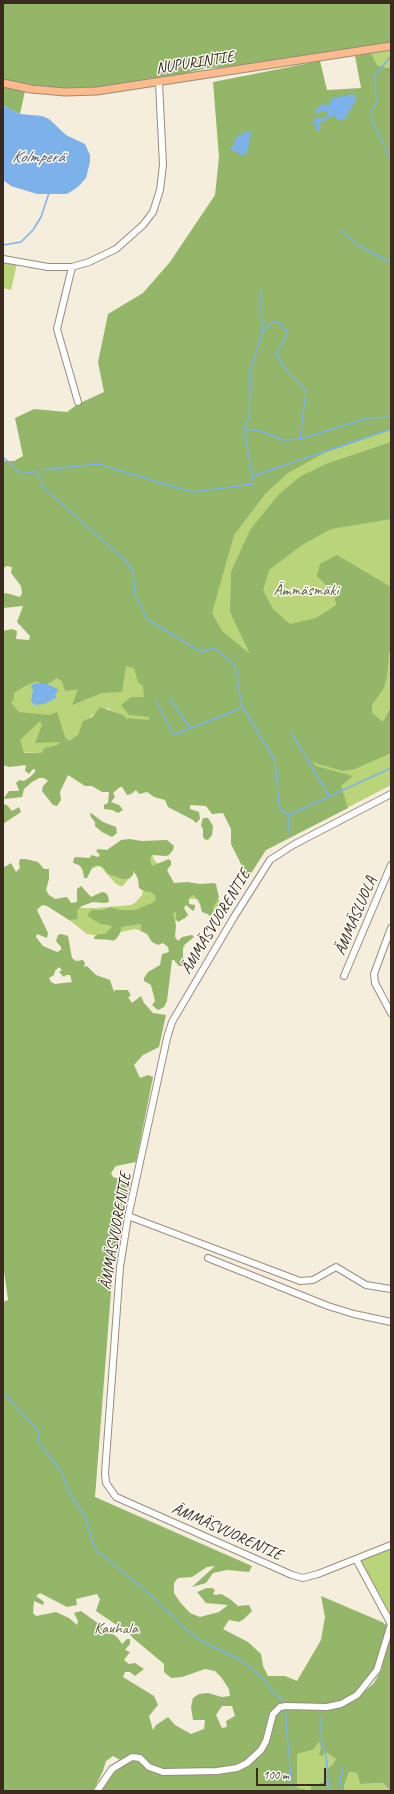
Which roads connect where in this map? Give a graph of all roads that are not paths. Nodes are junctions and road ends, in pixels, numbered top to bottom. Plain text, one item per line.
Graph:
1 (391, 46) edge
2 (3, 82) edge
3 (159, 83) junction
4 (3, 259) edge
5 (72, 267) junction
6 (78, 402) dead end
7 (391, 794) edge
8 (391, 865) edge
9 (391, 928) edge
10 (344, 976) dead end
11 (391, 1013) edge
12 (128, 1216) junction
13 (208, 1258) dead end
14 (391, 1289) edge
15 (391, 1322) edge
16 (391, 1545) edge
17 (356, 1559) junction
18 (391, 1624) edge
19 (97, 1791) edge

1 - 3 main road, NUPURINTIE
2 - 3 main road, NUPURINTIE
3 - 5 street
4 - 5 street
5 - 6 street
7 - 12 street, ÄMMÄSVUORENTIE
8 - 10 street, ÄMMÄSLUOLA
9 - 11 street
12 - 14 street
12 - 17 street, ÄMMÄSVUORENTIE
13 - 15 street
16 - 17 street, ÄMMÄSVUORENTIE
17 - 18 street
18 - 19 street

